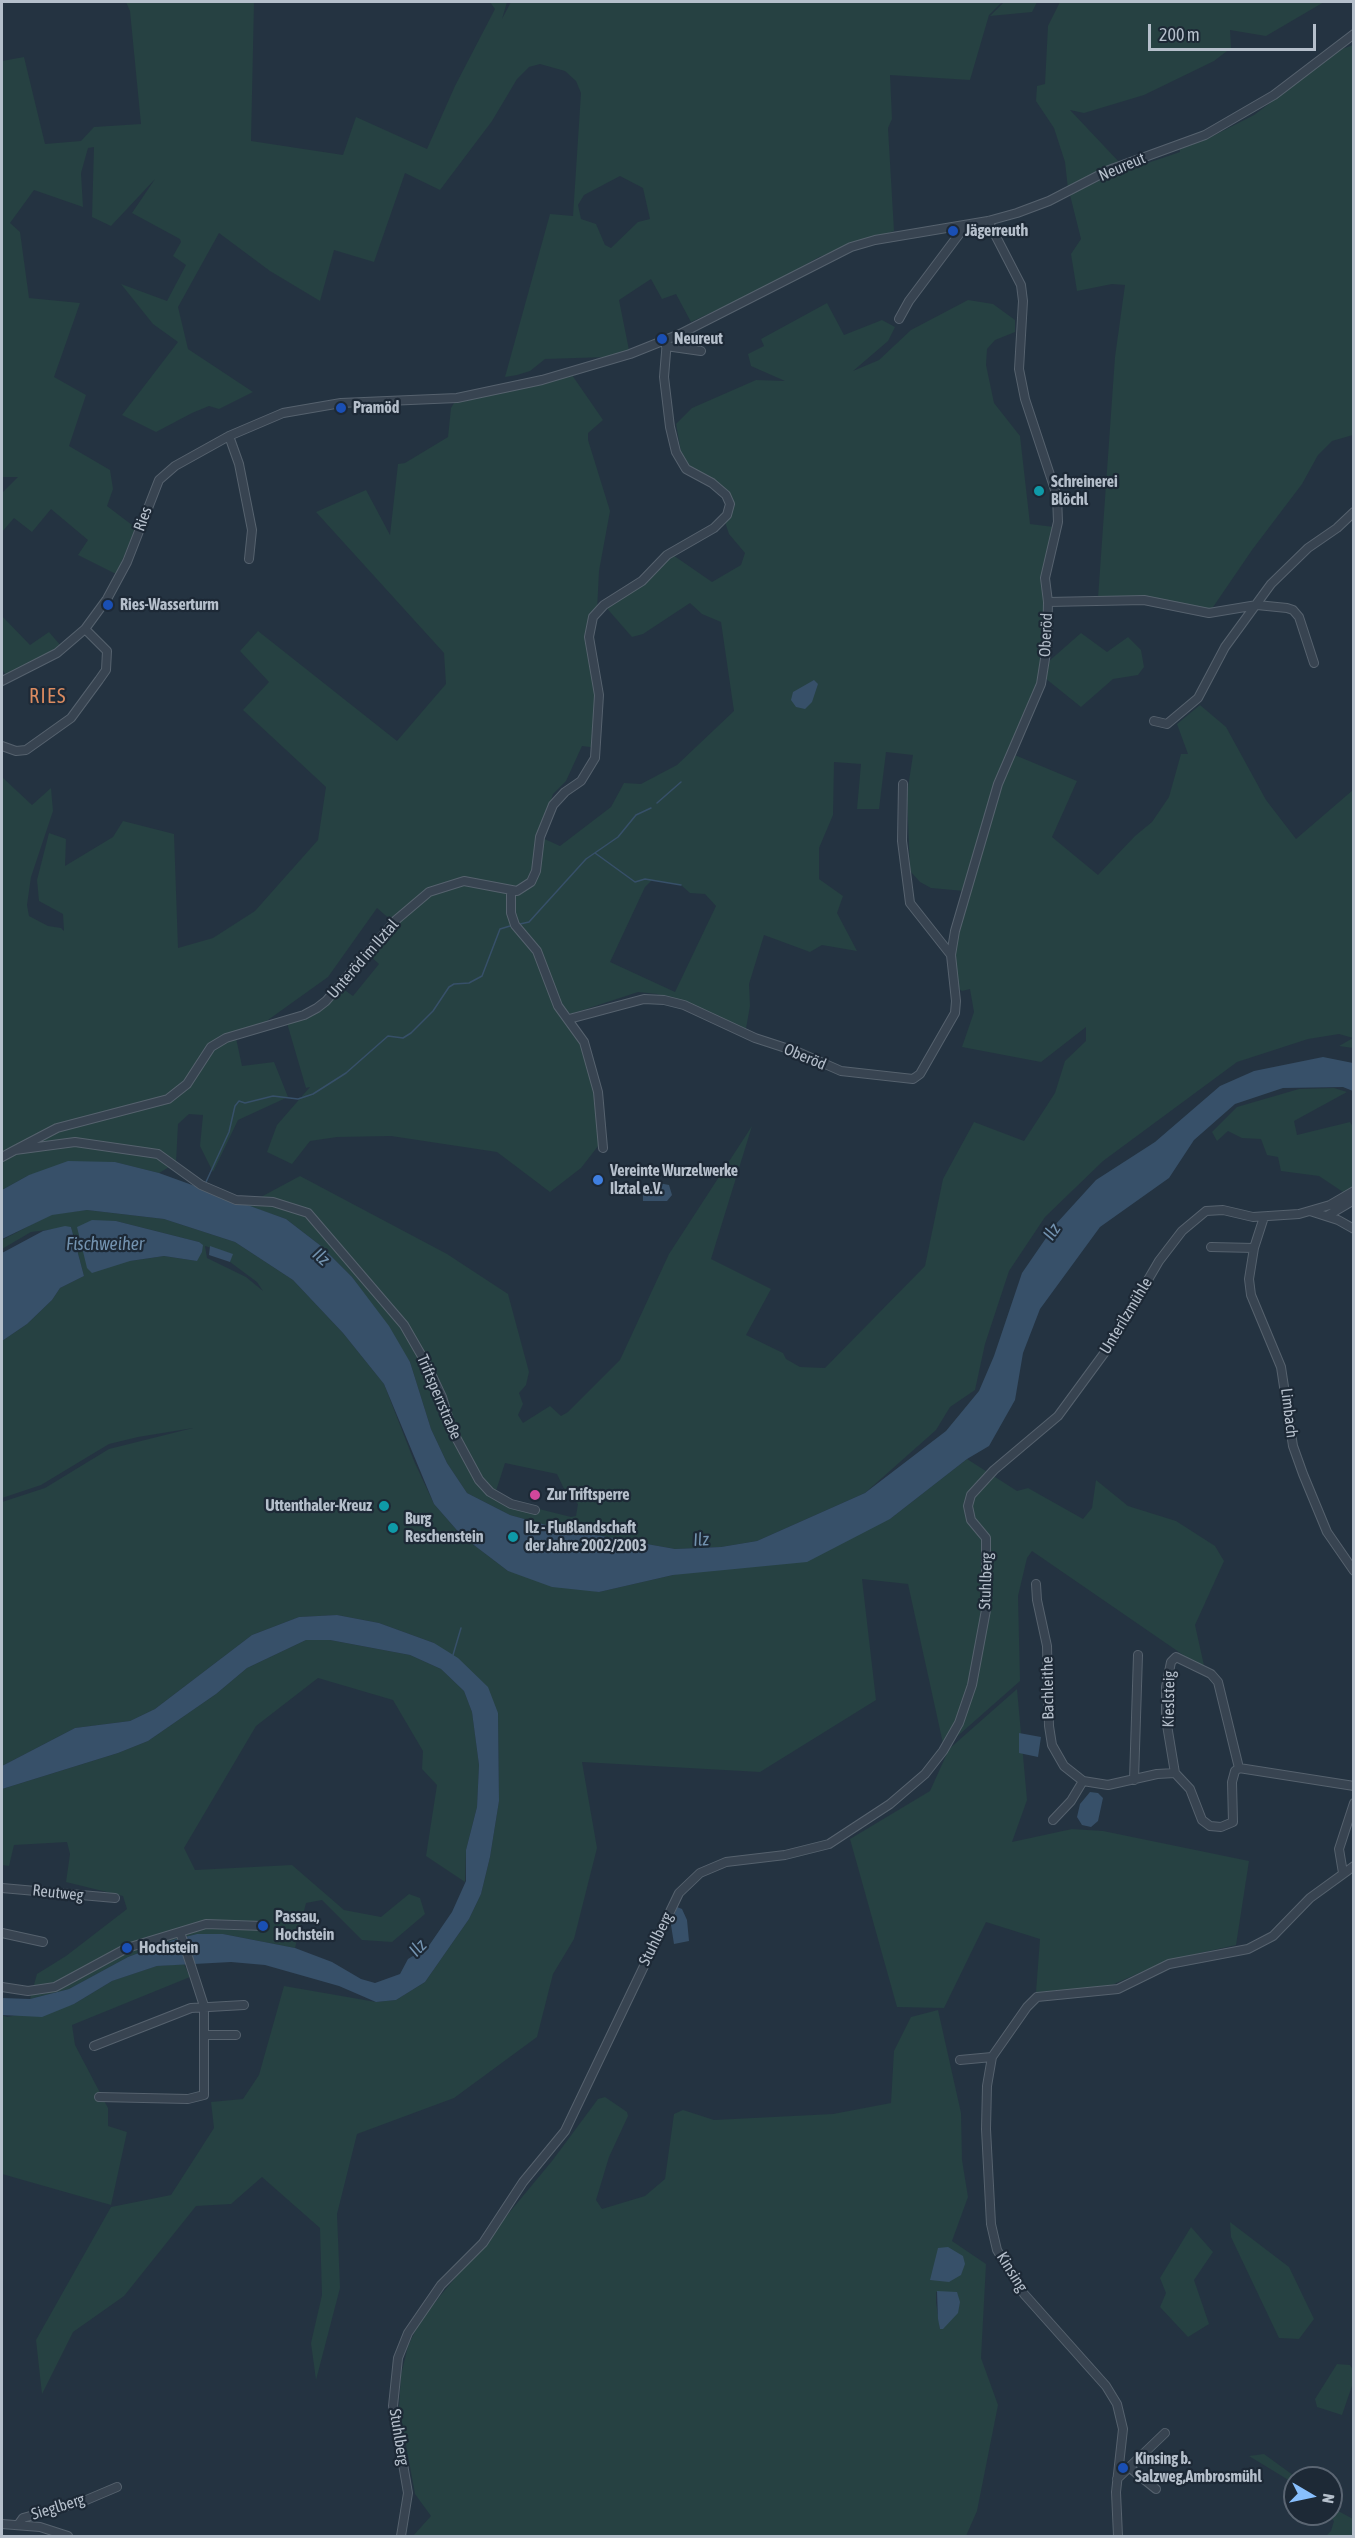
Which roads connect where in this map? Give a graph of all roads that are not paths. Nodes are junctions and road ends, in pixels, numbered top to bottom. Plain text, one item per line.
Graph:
1 (1353, 34) edge
2 (988, 221) junction
3 (966, 225) junction
4 (899, 319) dead end
5 (667, 343) junction
6 (701, 351) dead end
7 (447, 399) joint
8 (229, 436) junction
9 (1353, 512) edge
10 (249, 560) dead end
11 (1048, 602) junction
12 (1257, 605) junction
13 (85, 629) junction
14 (1314, 663) dead end
15 (2, 681) edge
16 (1154, 721) dead end
17 (2, 746) edge
18 (903, 784) dead end
19 (511, 891) junction
20 (951, 955) junction
21 (569, 1019) junction
22 (603, 1148) dead end
23 (15, 1150) junction
24 (2, 1157) edge
25 (1353, 1191) edge
26 (1353, 1200) edge
27 (1310, 1211) junction
28 (1327, 1216) junction
29 (1264, 1217) junction
30 (1353, 1229) edge
31 (1211, 1247) dead end
32 (1254, 1248) junction
33 (971, 1495) joint
34 (535, 1510) dead end
35 (1353, 1570) edge
36 (1036, 1584) dead end
37 (1138, 1655) dead end
38 (1239, 1768) junction
39 (1175, 1773) junction
40 (1134, 1780) junction
41 (1083, 1781) junction
42 (1353, 1786) edge
43 (1353, 1803) edge
44 (1053, 1820) dead end
45 (1353, 1866) edge
46 (1343, 1873) junction
47 (2, 1888) edge
48 (115, 1898) dead end
49 (263, 1926) dead end
50 (2, 1933) edge
51 (181, 1934) junction
52 (43, 1942) dead end
53 (2, 1986) edge
54 (244, 2005) dead end
55 (204, 2006) junction
56 (205, 2035) junction
57 (236, 2035) dead end
58 (94, 2046) dead end
59 (992, 2058) junction
60 (960, 2061) dead end
61 (99, 2097) dead end
62 (1165, 2433) dead end
63 (1130, 2468) junction
64 (1117, 2480) junction
65 (117, 2487) dead end
66 (1156, 2488) dead end
67 (2, 2524) edge
68 (18, 2525) junction
69 (68, 2536) edge
70 (401, 2536) edge
71 (1119, 2536) edge

1 - 2 street, Neureut
2 - 3 street, Neureut
2 - 11 street
3 - 4 street
3 - 5 street, Neureut
5 - 6 street, Neureut
5 - 7 street, Neureut
5 - 19 street
7 - 8 street, Ries
8 - 10 street
8 - 13 street, Ries
9 - 12 street
11 - 12 street, Oberöd
11 - 20 street, Oberöd
12 - 14 street, Oberöd
12 - 16 street
13 - 15 street, Ries
13 - 17 street
18 - 20 street
19 - 21 street
19 - 23 street, Unteröd im Ilztal
20 - 21 street, Oberöd
21 - 22 street
23 - 24 street, Triftsperrstraße
23 - 34 street, Triftsperrstraße
25 - 27 street
26 - 28 street
27 - 28 street
27 - 29 street, Unterilzmühle
28 - 30 street
29 - 32 street, Limbach
29 - 33 street, Unterilzmühle
31 - 32 street
32 - 35 street, Limbach
33 - 70 street, Stuhlberg
36 - 41 street, Bachleithe
37 - 40 street, Kieslsteig
38 - 39 street
38 - 39 street, Kieslsteig
38 - 42 street
39 - 40 street
40 - 41 street
41 - 44 street
43 - 46 street
45 - 46 street
46 - 59 street, Kinsing
47 - 48 street, Reutweg
49 - 51 street
50 - 52 street
51 - 53 street
51 - 55 street
54 - 55 street
55 - 56 street
55 - 58 street
56 - 57 street
56 - 61 street
59 - 60 street
59 - 64 street, Kinsing
62 - 63 street
63 - 64 street
63 - 66 street
64 - 71 street, Kinsing
65 - 68 street, Sieglberg
67 - 68 street, Sieglberg
68 - 69 street

